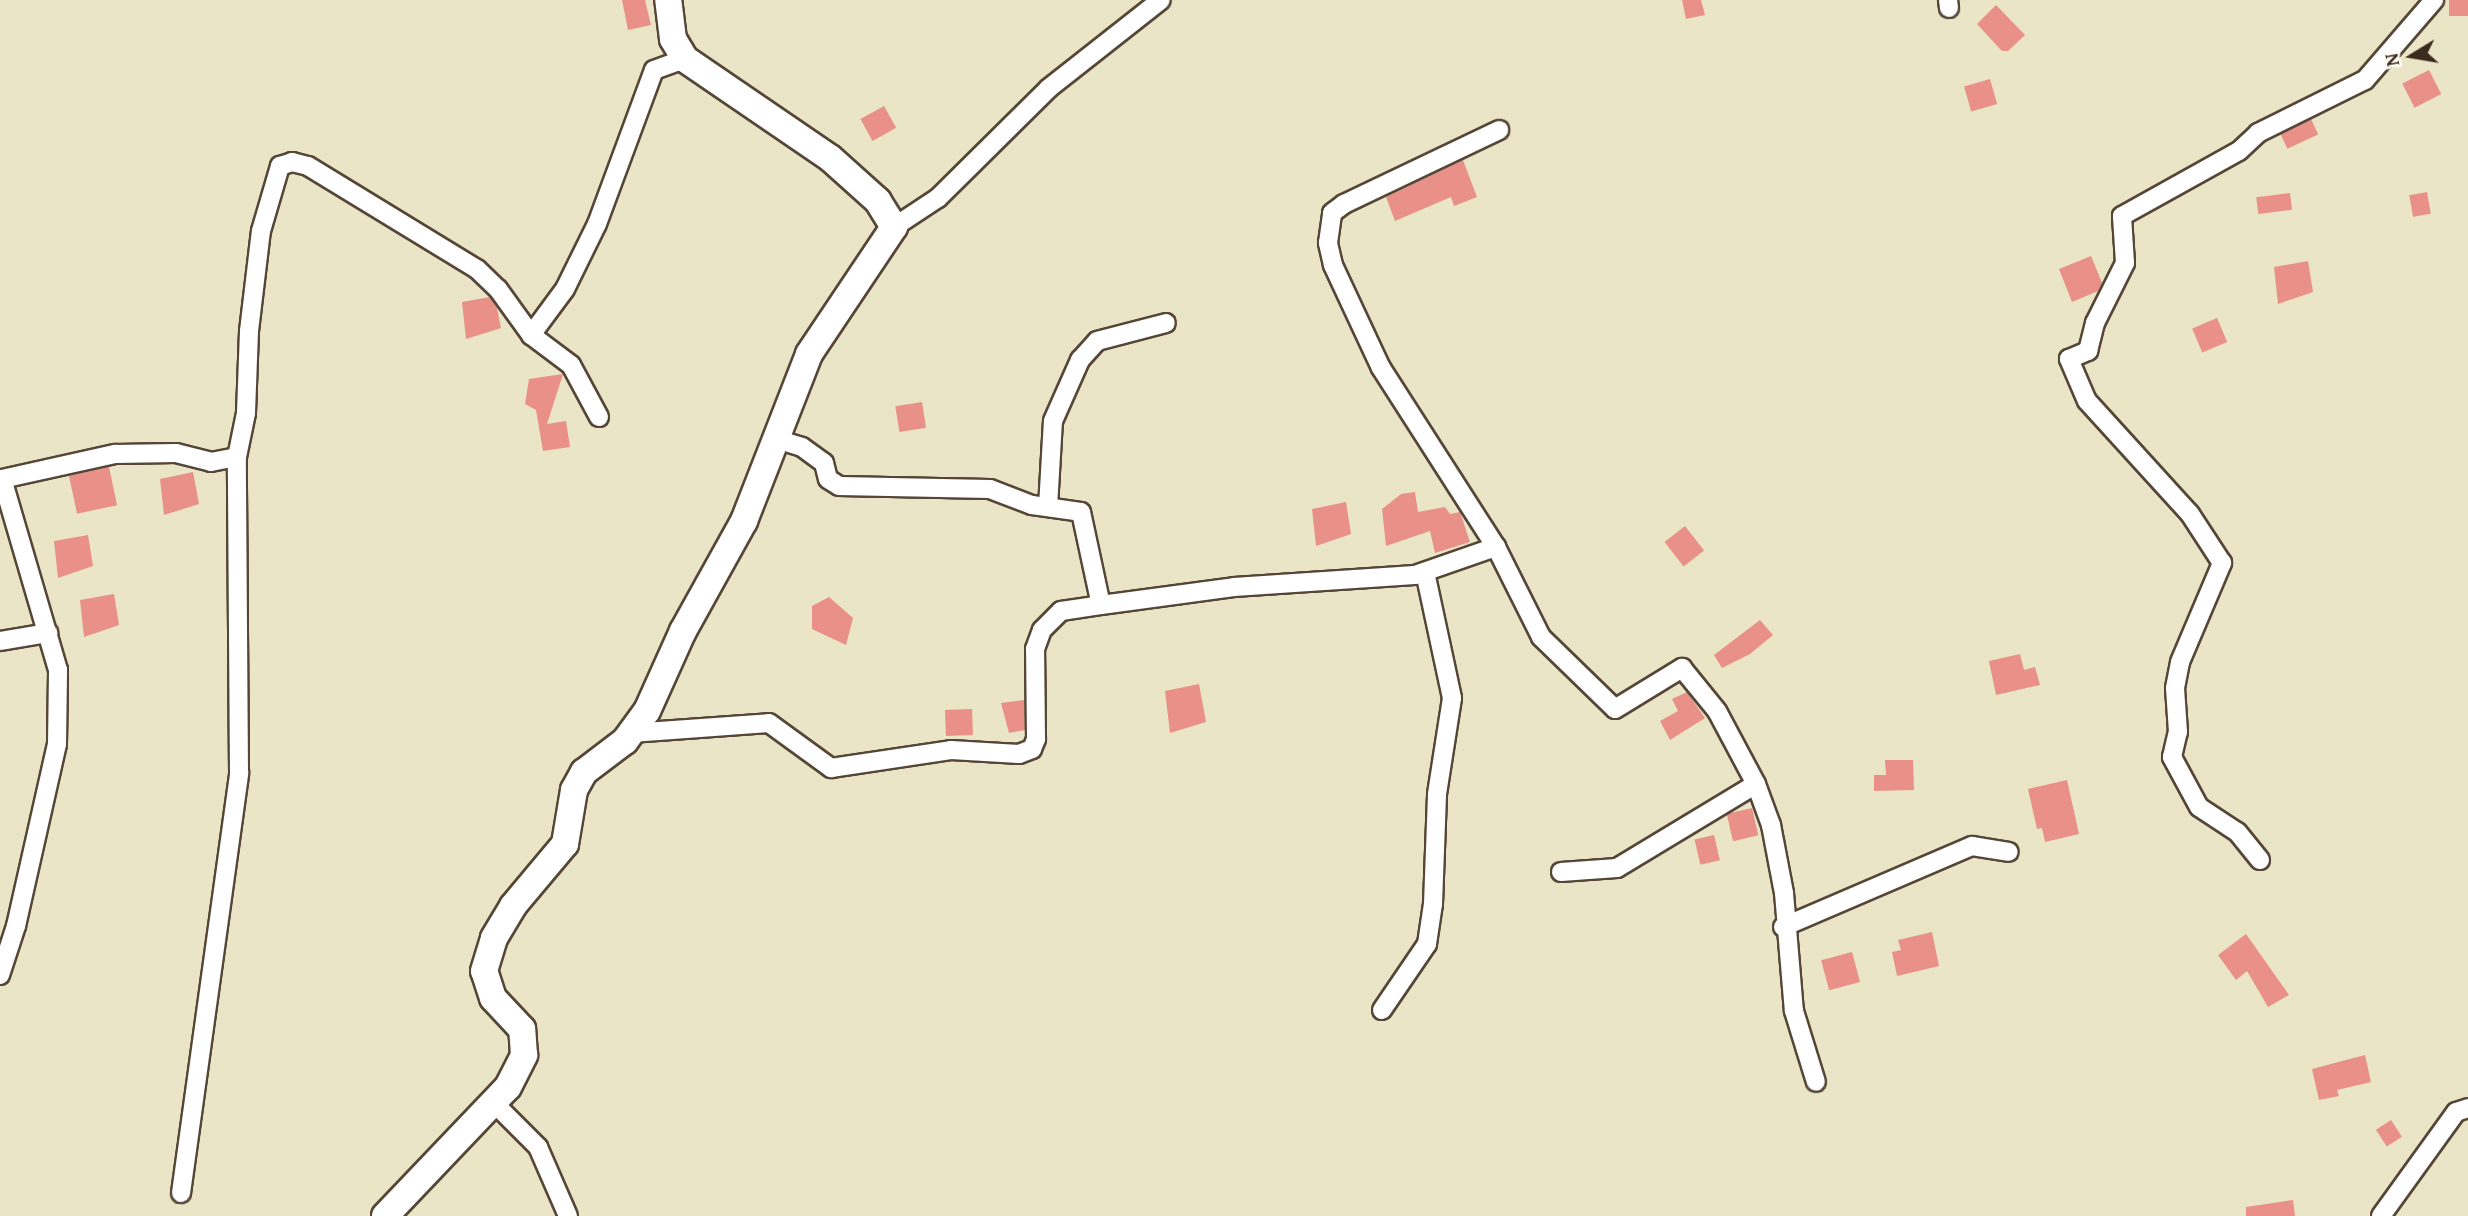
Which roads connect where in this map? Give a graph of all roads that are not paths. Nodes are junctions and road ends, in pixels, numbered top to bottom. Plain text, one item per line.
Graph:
1 (668, 0) edge
2 (1161, 0) edge
3 (2434, 0) edge
4 (685, 59) junction
5 (1499, 130) dead end
6 (894, 227) junction
7 (1166, 323) dead end
8 (531, 335) junction
9 (599, 417) dead end
10 (776, 439) junction
11 (237, 457) junction
12 (1, 479) edge
13 (1048, 507) junction
14 (1496, 547) junction
15 (1425, 572) junction
16 (1101, 605) junction
17 (47, 633) junction
18 (0, 641) edge
19 (631, 733) junction
20 (1756, 783) junction
21 (2009, 852) dead end
22 (2260, 860) dead end
23 (1561, 872) dead end
24 (1783, 927) junction
25 (0, 975) edge
26 (1382, 1010) dead end
27 (1816, 1082) dead end
28 (493, 1102) junction
29 (2468, 1108) edge
30 (181, 1194) dead end
31 (385, 1216) edge
32 (568, 1216) edge
33 (2381, 1216) edge

1 - 4 main road
2 - 6 street
3 - 22 street
4 - 6 main road
4 - 8 street
5 - 14 street
6 - 10 main road
7 - 13 street
8 - 9 street
8 - 11 street
10 - 13 street
10 - 19 main road
11 - 12 street
11 - 30 street
12 - 17 street
13 - 16 street
14 - 15 street
14 - 20 street
15 - 16 street
15 - 26 street
16 - 19 street
17 - 18 street
17 - 25 street
19 - 28 main road
20 - 23 street
20 - 24 street
21 - 24 street
24 - 27 street
28 - 31 main road
28 - 32 street
29 - 33 street

